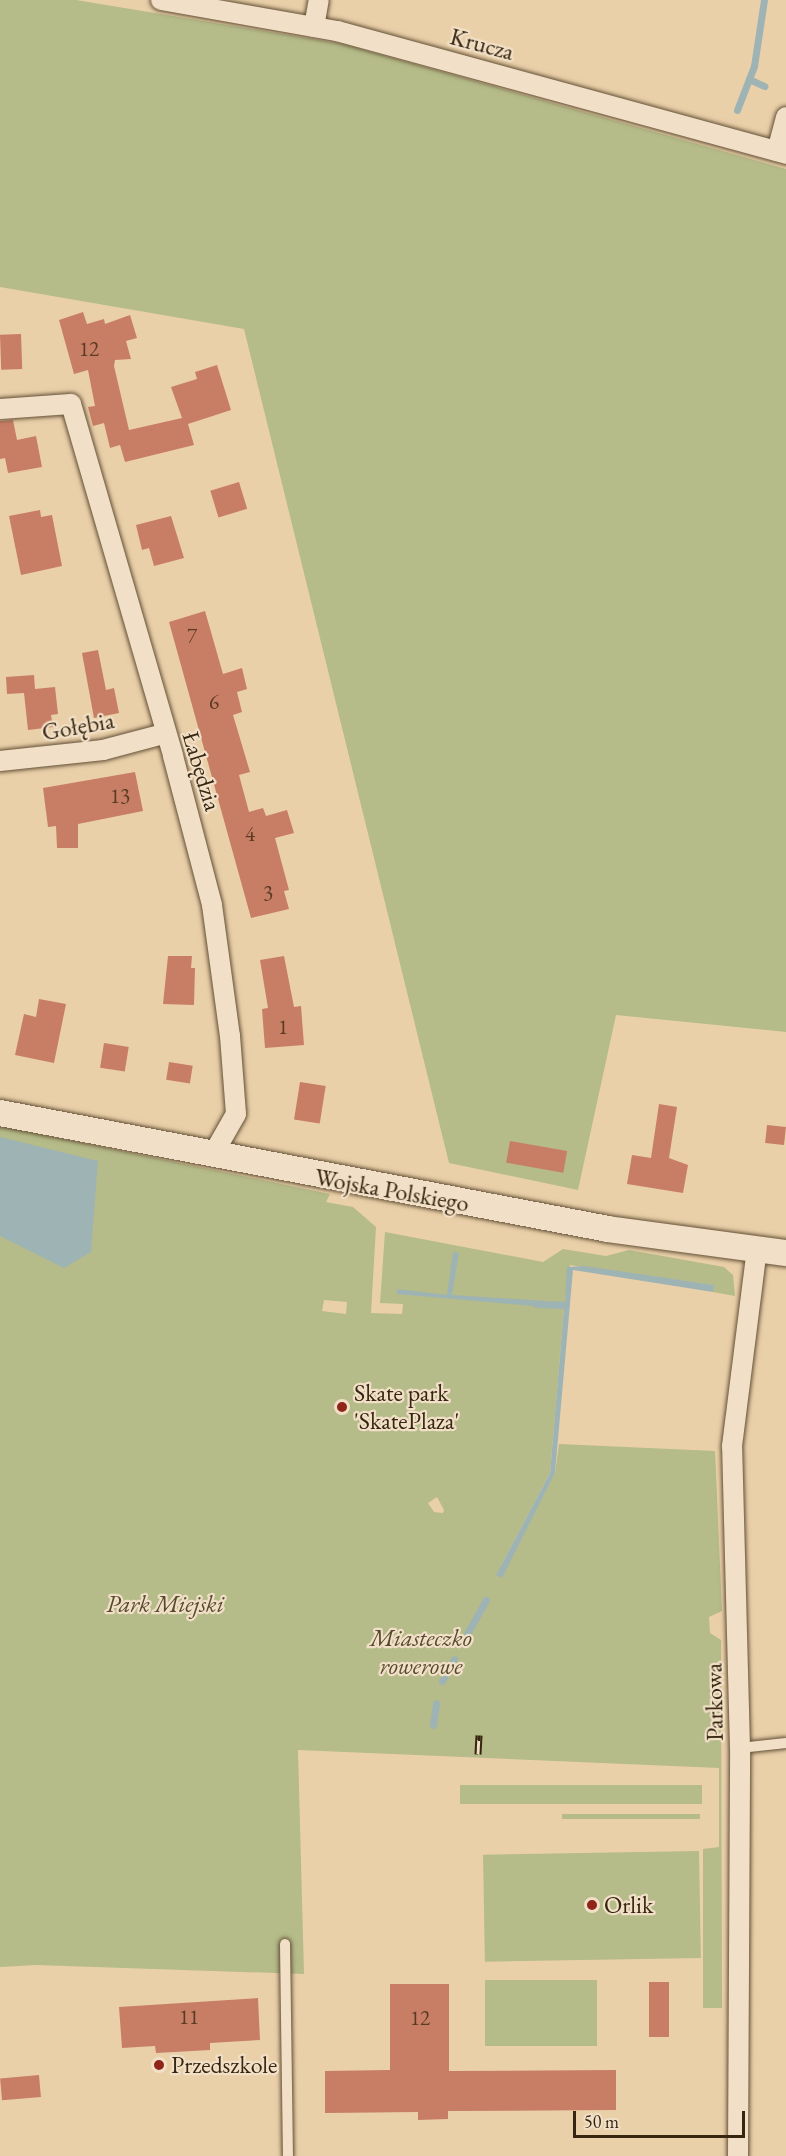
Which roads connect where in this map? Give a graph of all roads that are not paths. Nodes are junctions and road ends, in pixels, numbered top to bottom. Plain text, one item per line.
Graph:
1 (161, 0) edge
2 (319, 0) edge
3 (314, 27) junction
4 (786, 117) edge
5 (781, 152) edge
6 (0, 408) edge
7 (164, 734) junction
8 (0, 762) edge
9 (0, 1113) edge
10 (212, 1156) junction
11 (757, 1249) junction
12 (786, 1253) edge
13 (786, 1743) edge
14 (740, 1748) junction
15 (285, 1944) dead end
16 (288, 2156) edge
17 (738, 2156) edge

1 - 3 street, Krucza
2 - 3 street
3 - 5 street, Krucza
4 - 5 street
6 - 7 street, Łabędzia
7 - 8 street, Gołębia
7 - 10 street, Łabędzia
9 - 10 street, Wojska Polskiego
10 - 11 street, Wojska Polskiego
11 - 12 street, Wojska Polskiego
11 - 14 street, Parkowa
13 - 14 lane
14 - 17 street, Parkowa
15 - 16 lane

